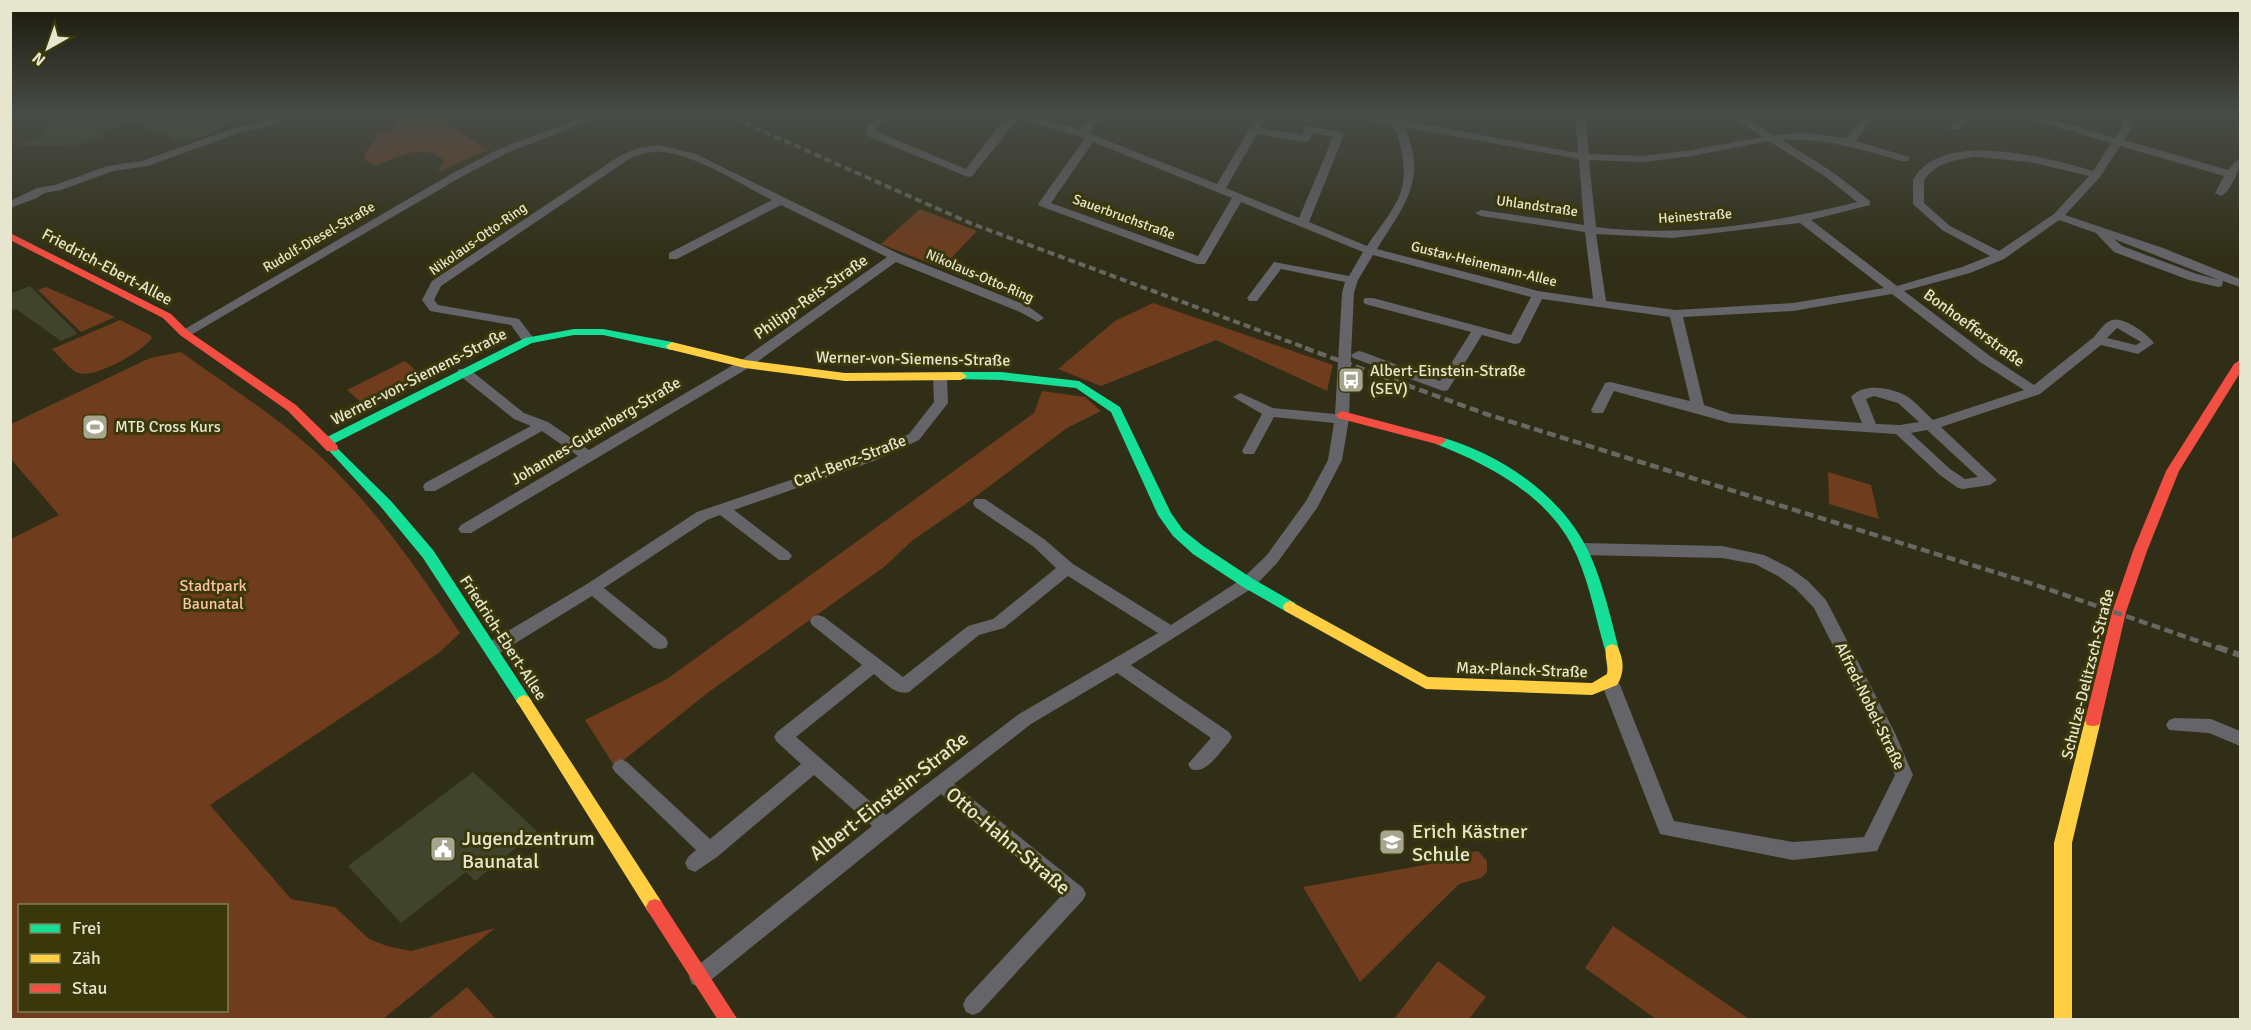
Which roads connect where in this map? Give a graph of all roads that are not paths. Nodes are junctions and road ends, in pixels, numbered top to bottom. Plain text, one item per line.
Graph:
1 (149, 162) edge
2 (481, 162) edge
3 (617, 162) edge
4 (704, 162) edge
5 (939, 162) edge
6 (977, 162) edge
7 (1071, 162) edge
8 (1151, 162) edge
9 (1236, 162) edge
10 (1328, 162) edge
11 (1407, 162) edge
12 (1584, 162) edge
13 (1809, 162) edge
14 (1937, 162) edge
15 (2052, 162) edge
16 (2105, 162) edge
17 (2189, 162) edge
18 (2240, 163) edge
19 (2230, 174) junction
20 (2096, 175) junction
21 (1217, 189) junction
22 (2221, 193) dead end
23 (1238, 197) junction
24 (781, 200) junction
25 (10, 205) edge
26 (1481, 213) dead end
27 (2058, 216) junction
28 (1802, 219) junction
29 (1302, 224) junction
30 (1590, 229) junction
31 (10, 236) edge
32 (10, 251) edge
33 (1370, 251) junction
34 (673, 256) dead end
35 (2000, 256) junction
36 (896, 257) junction
37 (1352, 280) junction
38 (2220, 280) junction
39 (2241, 283) edge
40 (1895, 290) junction
41 (2241, 292) edge
42 (1538, 295) junction
43 (1253, 297) dead end
44 (1369, 301) dead end
45 (1600, 305) junction
46 (1676, 314) junction
47 (1038, 318) dead end
48 (1478, 331) junction
49 (184, 333) junction
50 (529, 340) junction
51 (2099, 340) dead end
52 (1358, 355) dead end
53 (745, 364) junction
54 (2241, 364) edge
55 (464, 372) junction
56 (940, 378) junction
57 (2036, 391) junction
58 (1240, 397) dead end
59 (1698, 408) junction
60 (1598, 410) dead end
61 (1270, 412) junction
62 (1342, 417) junction
63 (543, 425) junction
64 (1932, 425) junction
65 (1870, 426) junction
66 (1900, 430) junction
67 (327, 442) junction
68 (1250, 451) dead end
69 (590, 457) junction
70 (430, 487) dead end
71 (980, 503) dead end
72 (722, 509) junction
73 (466, 529) dead end
74 (1581, 549) junction
75 (784, 556) dead end
76 (1067, 568) junction
77 (1248, 583) junction
78 (593, 588) junction
79 (818, 621) dead end
80 (1171, 633) junction
81 (660, 643) dead end
82 (492, 649) junction
83 (1117, 664) junction
84 (874, 665) junction
85 (1611, 684) junction
86 (2175, 725) dead end
87 (2241, 739) edge
88 (814, 764) junction
89 (1197, 764) dead end
90 (621, 767) dead end
91 (940, 783) junction
92 (886, 826) junction
93 (710, 851) junction
94 (695, 863) dead end
95 (699, 977) junction
96 (973, 1005) dead end
97 (729, 1020) edge
98 (2063, 1020) edge

1 - 25 street
2 - 49 street, Rudolf-Diesel-Straße
3 - 50 street, Nikolaus-Otto-Ring
4 - 24 street, Nikolaus-Otto-Ring
5 - 6 street
7 - 23 street, Sauerbruchstraße
8 - 21 street, Gustav-Heinemann-Allee
9 - 21 street
10 - 29 street
11 - 33 street, Albert-Einstein-Straße
12 - 30 street, Uhlandstraße
13 - 28 street, Heinestraße
14 - 35 street
15 - 20 street
16 - 20 street, Gustav-Heinemann-Allee
17 - 19 street
18 - 19 street
19 - 22 street
20 - 27 street, Gustav-Heinemann-Allee
21 - 23 street, Gustav-Heinemann-Allee
23 - 29 street, Gustav-Heinemann-Allee
24 - 34 street
24 - 36 street, Nikolaus-Otto-Ring
26 - 30 street, Uhlandstraße
27 - 35 street, Gustav-Heinemann-Allee
27 - 38 street
28 - 30 street, Heinestraße
28 - 40 street
29 - 33 street, Gustav-Heinemann-Allee
30 - 45 street, Uhlandstraße
31 - 49 street, Friedrich-Ebert-Allee
32 - 49 street, Friedrich-Ebert-Allee
33 - 37 street, Albert-Einstein-Straße
33 - 42 street, Gustav-Heinemann-Allee
35 - 40 street, Gustav-Heinemann-Allee
36 - 47 street, Nikolaus-Otto-Ring
36 - 53 street, Philipp-Reis-Straße
37 - 43 street
37 - 62 street, Albert-Einstein-Straße
38 - 39 street
38 - 41 street
40 - 46 street, Gustav-Heinemann-Allee
40 - 57 street, Bonhoefferstraße
42 - 45 street, Gustav-Heinemann-Allee
42 - 48 street
44 - 48 street
45 - 46 street, Gustav-Heinemann-Allee
46 - 59 street
48 - 52 street
49 - 67 street, Friedrich-Ebert-Allee
50 - 53 street, Werner-von-Siemens-Straße
50 - 55 street, Werner-von-Siemens-Straße
51 - 57 street, Bonhoefferstraße
53 - 56 street, Werner-von-Siemens-Straße
53 - 69 street, Johannes-Gutenberg-Straße
54 - 98 street, Schulze-Delitzsch-Straße
55 - 63 street
55 - 67 street, Werner-von-Siemens-Straße
56 - 72 street, Carl-Benz-Straße
56 - 77 street, Werner-von-Siemens-Straße
57 - 64 street, Bonhoefferstraße
58 - 61 street
59 - 60 street, Bonhoefferstraße
59 - 65 street, Bonhoefferstraße
61 - 62 street
61 - 68 street
62 - 74 street, Max-Planck-Straße
62 - 77 street, Albert-Einstein-Straße
63 - 69 street
63 - 70 street
64 - 65 street
64 - 66 street, Bonhoefferstraße
64 - 66 street
65 - 66 street, Bonhoefferstraße
67 - 82 street, Friedrich-Ebert-Allee
69 - 73 street, Johannes-Gutenberg-Straße
71 - 76 street
72 - 75 street
72 - 78 street, Carl-Benz-Straße
74 - 85 street, Max-Planck-Straße
74 - 85 street, Alfred-Nobel-Straße
76 - 80 street
76 - 84 street
77 - 80 street, Albert-Einstein-Straße
77 - 85 street, Max-Planck-Straße
78 - 81 street
78 - 82 street, Carl-Benz-Straße
79 - 84 street
80 - 83 street, Albert-Einstein-Straße
82 - 95 street, Friedrich-Ebert-Allee
83 - 89 street
83 - 91 street, Albert-Einstein-Straße
84 - 88 street
86 - 87 street
88 - 92 street
88 - 93 street
90 - 93 street
91 - 92 street, Albert-Einstein-Straße
91 - 96 street, Otto-Hahn-Straße
92 - 95 street, Albert-Einstein-Straße
93 - 94 street
95 - 97 street, Friedrich-Ebert-Allee

